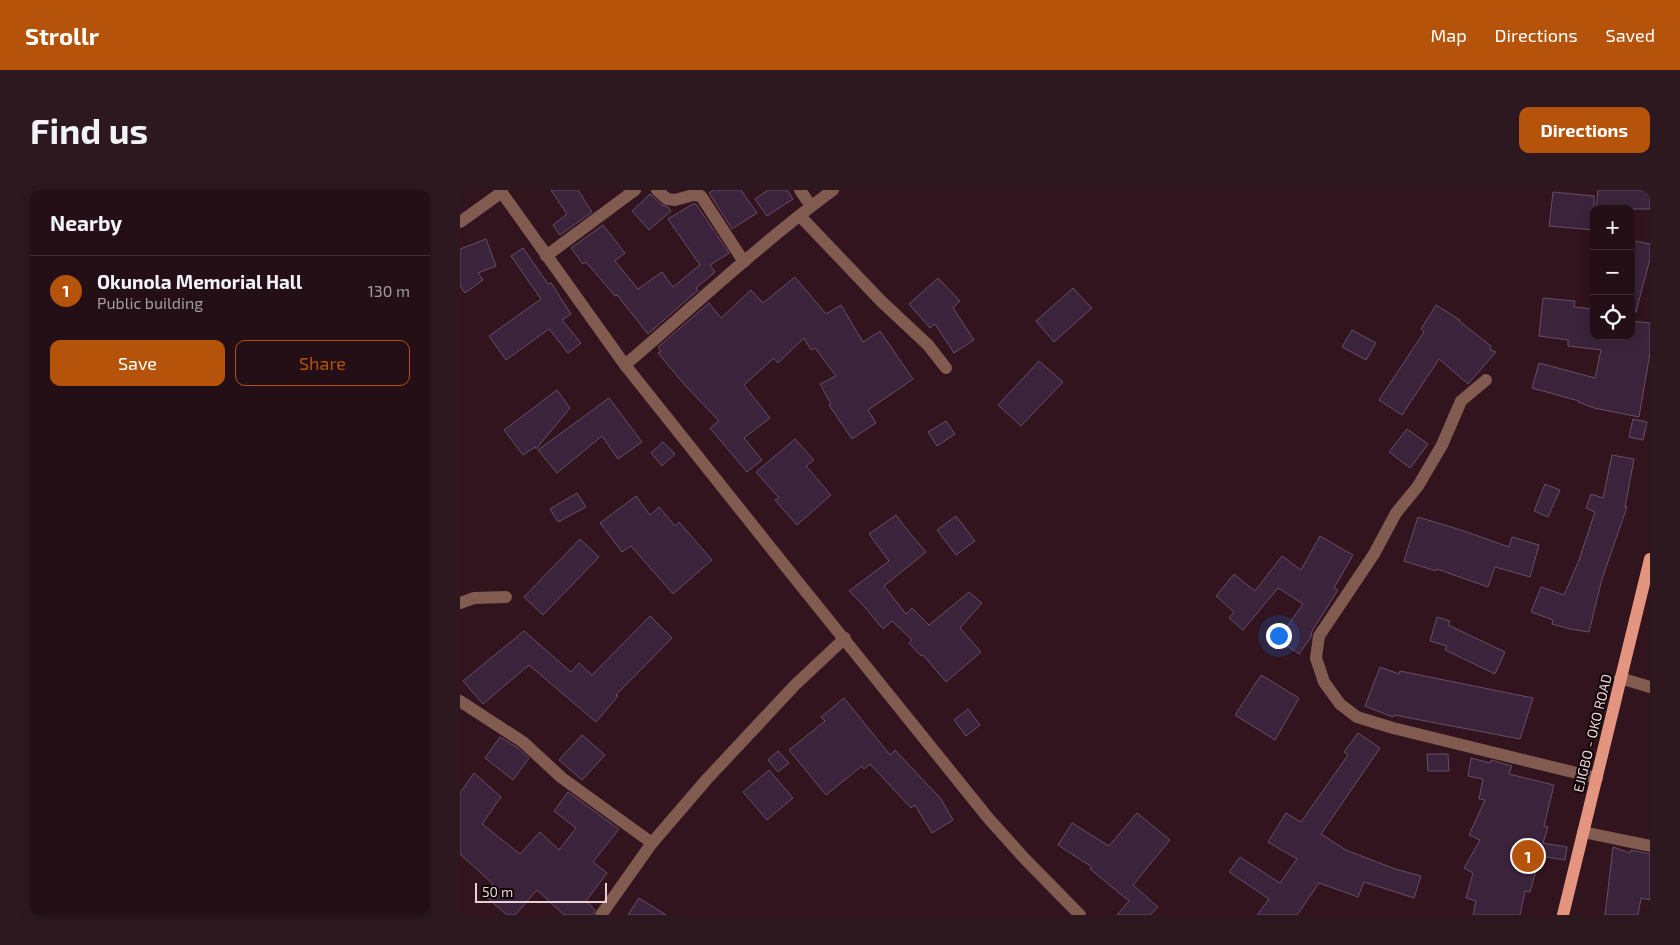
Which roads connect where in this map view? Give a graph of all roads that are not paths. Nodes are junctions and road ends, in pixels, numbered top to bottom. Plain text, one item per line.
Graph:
1 (636, 190) edge
2 (657, 190) edge
3 (800, 190) edge
4 (833, 190) edge
5 (501, 191) edge
6 (811, 206) junction
7 (800, 216) junction
8 (460, 222) edge
9 (546, 256) junction
10 (744, 262) junction
11 (625, 365) junction
12 (946, 368) dead end
13 (1486, 380) dead end
14 (1650, 559) edge
15 (506, 597) dead end
16 (460, 603) edge
17 (845, 638) junction
18 (1620, 678) junction
19 (1650, 687) edge
20 (460, 701) edge
21 (1597, 778) junction
22 (1583, 832) junction
23 (652, 842) junction
24 (1650, 846) edge
25 (601, 915) edge
26 (1080, 915) edge
27 (1563, 915) edge

1 - 9 street
2 - 10 street
3 - 6 street
4 - 6 street
5 - 8 street
5 - 9 street
6 - 7 street
7 - 10 street
7 - 12 street
9 - 11 street
10 - 11 street
11 - 17 street
13 - 21 street
14 - 18 main road, EJIGBO - OKO ROAD
15 - 16 street
17 - 23 street
17 - 26 street
18 - 19 street
18 - 21 main road, EJIGBO - OKO ROAD
20 - 23 street
21 - 22 main road, EJIGBO - OKO ROAD
22 - 24 street
22 - 27 main road, EJIGBO - OKO ROAD
23 - 25 street

